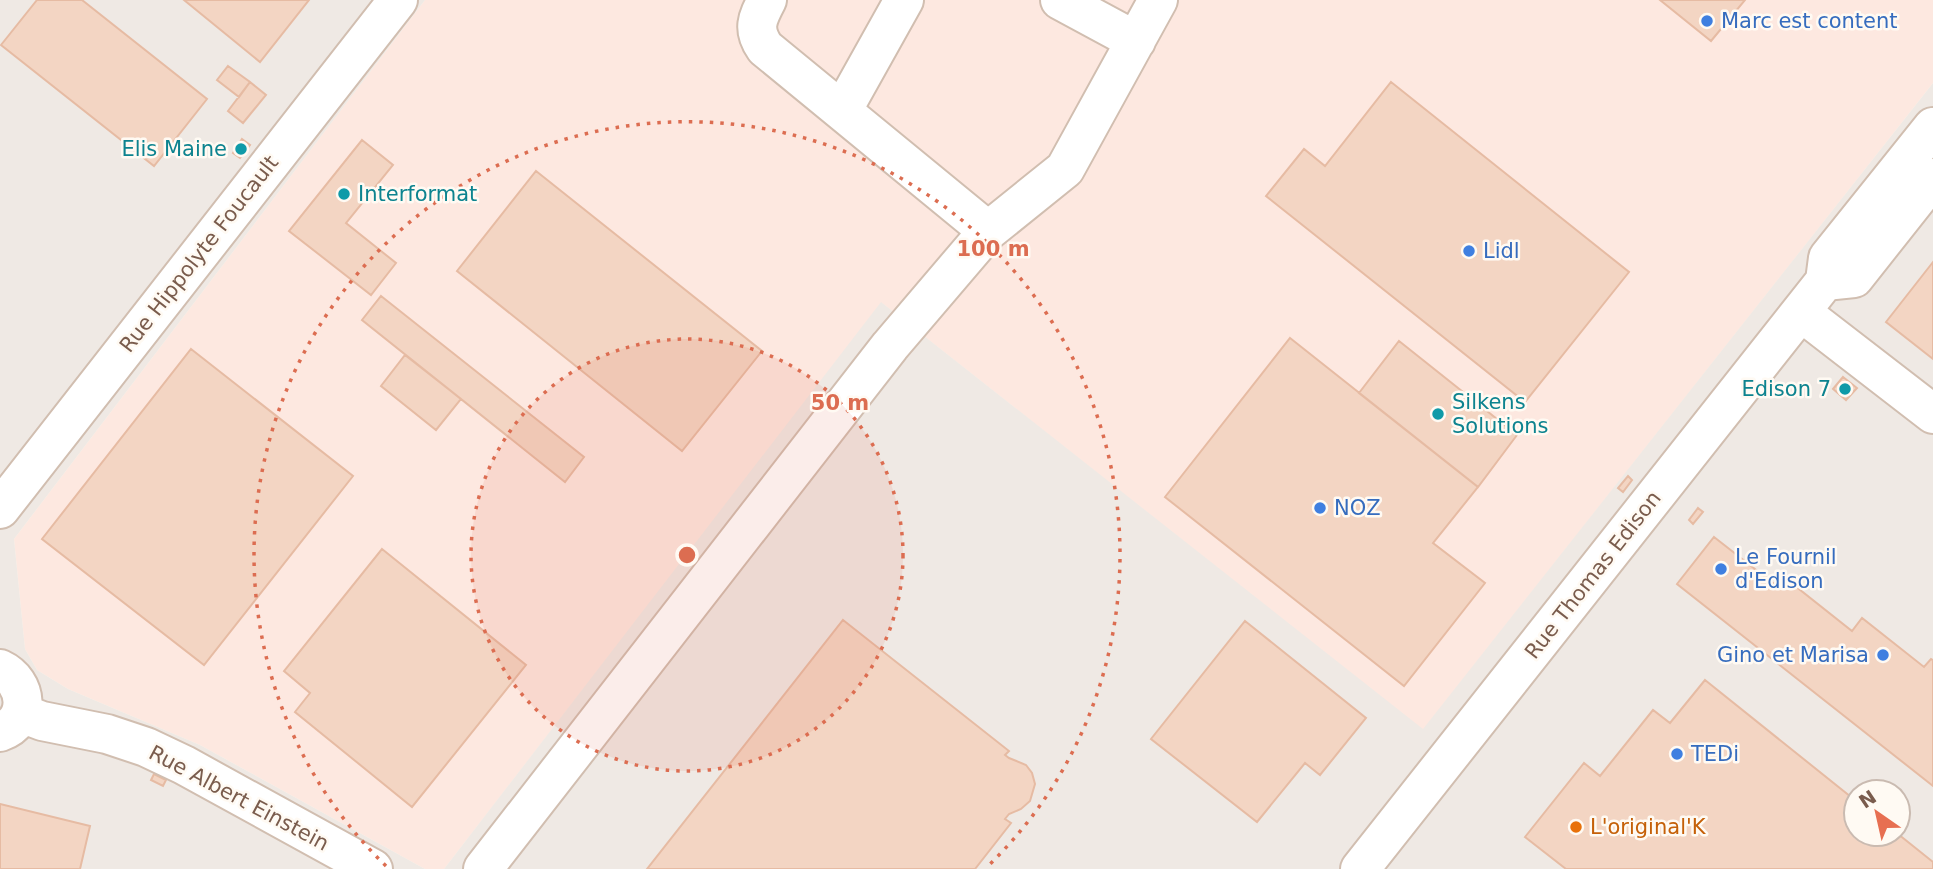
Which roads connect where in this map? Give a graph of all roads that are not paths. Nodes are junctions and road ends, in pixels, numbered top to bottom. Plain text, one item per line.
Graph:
1 (398, 0) edge
2 (767, 0) edge
3 (904, 0) edge
4 (1060, 0) edge
5 (1158, 0) edge
6 (1136, 41) junction
7 (842, 111) junction
8 (1933, 127) edge
9 (1933, 178) edge
10 (988, 231) junction
11 (1825, 281) junction
12 (1801, 312) junction
13 (1933, 414) edge
14 (0, 509) edge
15 (0, 669) edge
16 (10, 722) edge
17 (373, 869) edge
18 (483, 869) edge
19 (1360, 869) edge

1 - 14 street, Rue Hippolyte Foucault
2 - 7 street
3 - 7 street
4 - 6 street
5 - 6 street
6 - 10 street
7 - 10 street
8 - 11 street, Rue Thomas Edison
9 - 11 street
10 - 18 street
11 - 12 street, Rue Thomas Edison
12 - 13 street
12 - 19 street, Rue Thomas Edison
15 - 16 street
16 - 17 street, Rue Albert Einstein

